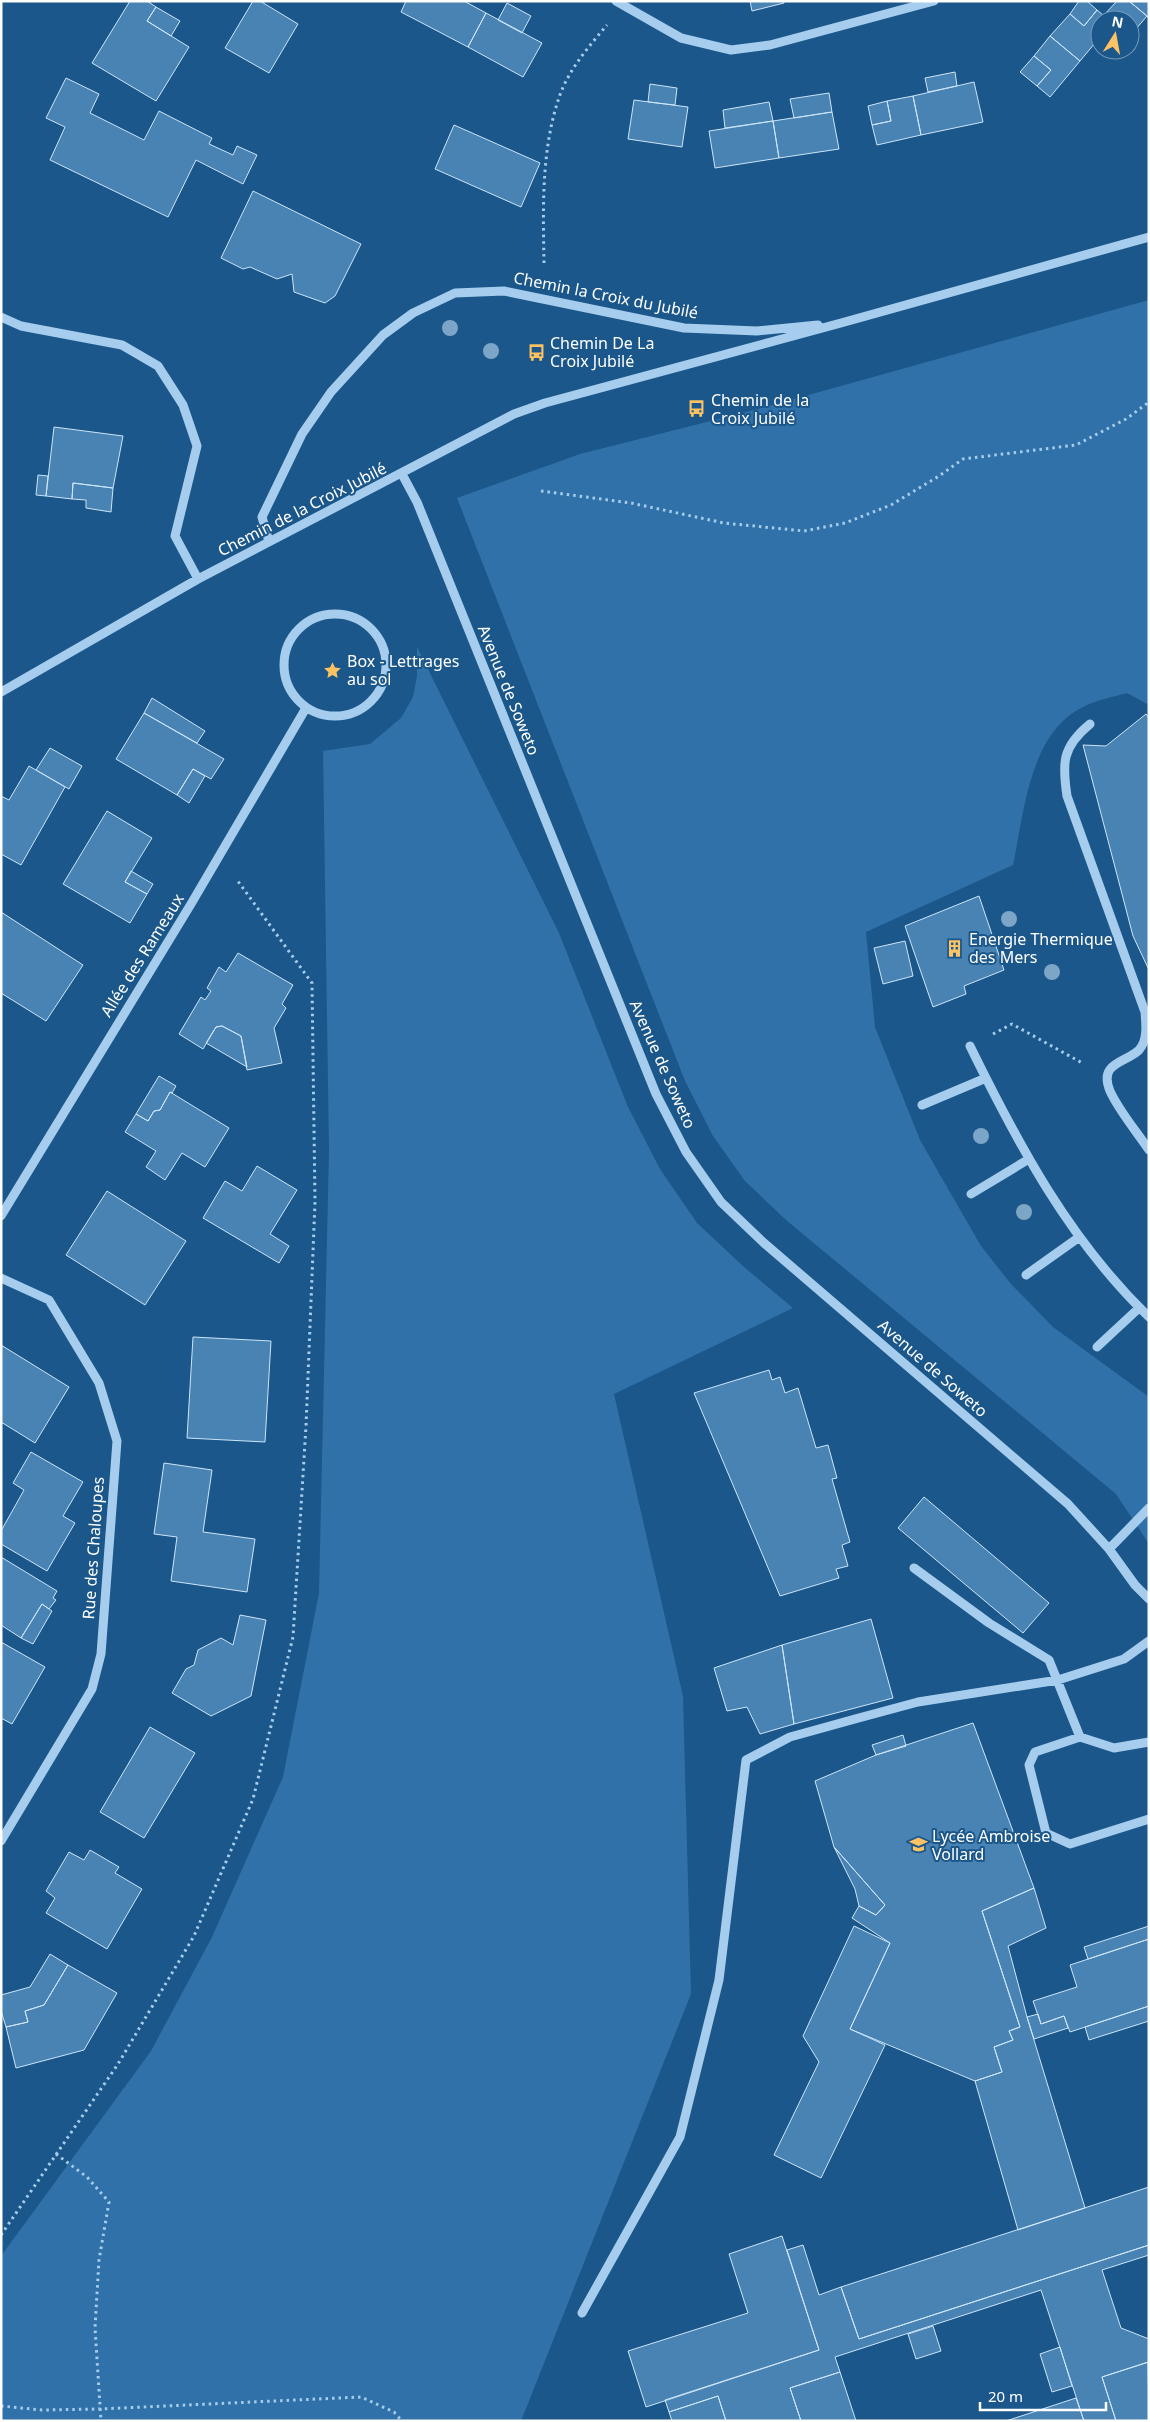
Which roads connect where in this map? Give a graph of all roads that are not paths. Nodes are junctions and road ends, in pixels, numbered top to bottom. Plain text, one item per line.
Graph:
1 (934, 1) edge
2 (619, 3) edge
3 (1149, 237) edge
4 (1, 317) edge
5 (841, 324) junction
6 (402, 474) junction
7 (269, 542) junction
8 (198, 579) junction
9 (1, 692) edge
10 (306, 708) junction
11 (1090, 724) dead end
12 (970, 1046) dead end
13 (986, 1078) junction
14 (922, 1106) dead end
15 (1149, 1150) edge
16 (1030, 1159) junction
17 (971, 1194) dead end
18 (1, 1216) edge
19 (1078, 1238) junction
20 (1026, 1275) dead end
21 (1, 1278) edge
22 (1139, 1308) junction
23 (1149, 1317) edge
24 (1097, 1347) dead end
25 (1149, 1508) edge
26 (1109, 1550) junction
27 (914, 1568) dead end
28 (1149, 1599) edge
29 (1149, 1641) edge
30 (1058, 1680) junction
31 (1080, 1737) junction
32 (1149, 1742) edge
33 (1149, 1818) edge
34 (1, 1841) edge
35 (582, 2313) dead end

1 - 2 street
3 - 5 street, Chemin de la Croix Jubilé
4 - 8 street
5 - 6 street, Chemin de la Croix Jubilé
5 - 7 street, Chemin la Croix du Jubilé
6 - 7 street, Chemin de la Croix Jubilé
6 - 26 street, Avenue de Soweto
7 - 8 street, Chemin de la Croix Jubilé
8 - 9 street, Chemin de la Croix Jubilé
10 - 10 street
10 - 18 street, Allée des Rameaux
11 - 15 street
12 - 13 street
13 - 14 street
13 - 16 street
16 - 17 street
16 - 19 street
19 - 20 street
19 - 22 street
21 - 34 street, Rue des Chaloupes
22 - 23 street
22 - 24 street
25 - 26 street
26 - 28 street, Avenue de Soweto
27 - 30 street
29 - 30 street
30 - 31 street
30 - 35 street
31 - 32 street
31 - 33 street

